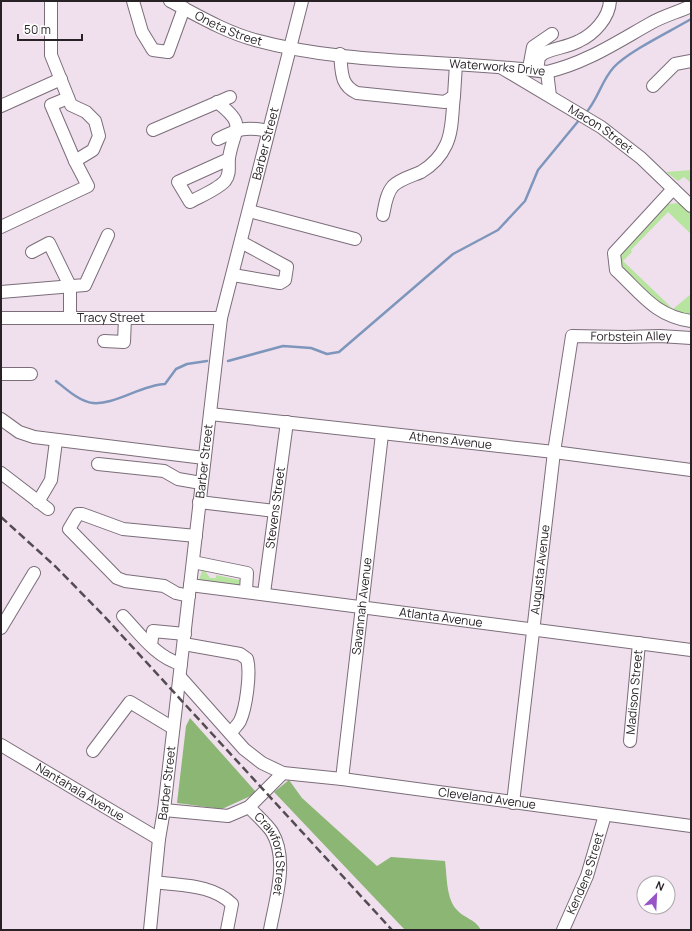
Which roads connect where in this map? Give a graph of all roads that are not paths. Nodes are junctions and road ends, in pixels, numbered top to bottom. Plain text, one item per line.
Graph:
1 (51, 1) edge
2 (133, 1) edge
3 (170, 1) edge
4 (302, 1) edge
5 (610, 1) edge
6 (691, 6) edge
7 (184, 8) junction
8 (552, 34) dead end
9 (290, 48) junction
10 (340, 54) junction
11 (691, 61) edge
12 (456, 64) junction
13 (499, 67) junction
14 (538, 70) junction
15 (61, 79) junction
16 (653, 86) dead end
17 (454, 96) junction
18 (550, 96) junction
19 (230, 97) dead end
20 (68, 98) junction
21 (217, 102) junction
22 (1, 106) edge
23 (238, 129) junction
24 (153, 130) dead end
25 (268, 131) junction
26 (218, 139) dead end
27 (229, 159) dead end
28 (75, 161) junction
29 (673, 189) junction
30 (691, 206) edge
31 (250, 210) junction
32 (383, 216) dead end
33 (1, 227) edge
34 (108, 235) dead end
35 (355, 239) dead end
36 (242, 242) junction
37 (32, 252) dead end
38 (233, 275) junction
39 (70, 286) junction
40 (1, 292) edge
41 (1, 318) edge
42 (70, 318) junction
43 (125, 318) junction
44 (221, 318) junction
45 (691, 321) edge
46 (572, 336) joint
47 (691, 338) edge
48 (104, 341) dead end
49 (1, 374) edge
50 (31, 374) dead end
51 (210, 414) junction
52 (1, 419) edge
53 (287, 422) junction
54 (382, 434) junction
55 (56, 441) junction
56 (554, 452) junction
57 (204, 458) junction
58 (98, 464) dead end
59 (691, 470) edge
60 (1, 473) edge
61 (202, 483) junction
62 (199, 502) junction
63 (275, 511) junction
64 (196, 536) junction
65 (193, 562) junction
66 (34, 573) dead end
67 (190, 590) junction
68 (246, 591) junction
69 (264, 593) junction
70 (362, 606) junction
71 (123, 616) dead end
72 (1, 628) edge
73 (534, 629) junction
74 (184, 639) junction
75 (639, 643) junction
76 (151, 645) junction
77 (691, 650) edge
78 (181, 664) junction
79 (180, 678) junction
80 (173, 728) junction
81 (231, 734) junction
82 (630, 741) dead end
83 (1, 745) edge
84 (93, 751) dead end
85 (283, 773) junction
86 (342, 779) junction
87 (513, 803) junction
88 (249, 807) junction
89 (164, 810) junction
90 (605, 815) junction
91 (691, 826) edge
92 (159, 839) junction
93 (155, 882) junction
94 (150, 930) edge
95 (227, 930) edge
96 (270, 930) edge
97 (563, 930) edge

1 - 15 street
2 - 7 street
3 - 7 street, Oneta Street
4 - 9 street, Barber Street
5 - 14 street
6 - 14 street, Waterworks Drive
7 - 9 street, Oneta Street
8 - 14 street
9 - 10 street, Waterworks Drive
9 - 25 street, Barber Street
10 - 12 street, Waterworks Drive
10 - 17 street
11 - 16 street
12 - 13 street, Waterworks Drive
12 - 17 street
13 - 14 street, Waterworks Drive
13 - 18 street, Macon Street
14 - 18 street
15 - 20 street
15 - 22 street
17 - 32 street
18 - 29 street, Macon Street
19 - 21 street
20 - 28 street
20 - 28 street
21 - 23 street
21 - 24 street
23 - 25 street
23 - 26 street
23 - 27 street
25 - 31 street, Barber Street
28 - 33 street
29 - 30 street, Macon Street
29 - 45 street
31 - 35 street
31 - 36 street, Barber Street
34 - 39 street
36 - 38 street, Barber Street
36 - 38 street
37 - 39 street
38 - 44 street, Barber Street
39 - 40 street
39 - 42 street
41 - 42 street, Tracy Street
42 - 43 street, Tracy Street
43 - 44 street, Tracy Street
43 - 48 street
44 - 51 street, Barber Street
46 - 47 street, Forbstein Alley
46 - 56 street, Augusta Avenue
49 - 50 street
51 - 53 street, Athens Avenue
51 - 57 street, Barber Street
52 - 55 street
53 - 54 street, Athens Avenue
53 - 63 street, Stevens Street
54 - 56 street, Athens Avenue
54 - 70 street, Savannah Avenue
55 - 57 street
55 - 60 street
56 - 59 street, Athens Avenue
56 - 73 street, Augusta Avenue
57 - 61 street, Barber Street
58 - 61 street
61 - 62 street, Barber Street
62 - 63 street
62 - 64 street, Barber Street
63 - 69 street, Stevens Street
64 - 65 street, Barber Street
64 - 67 street, Atlanta Avenue
65 - 67 street, Barber Street
65 - 68 street
66 - 72 street
67 - 68 street, Atlanta Avenue
67 - 74 street, Barber Street
68 - 69 street, Atlanta Avenue
69 - 70 street, Atlanta Avenue
70 - 73 street, Atlanta Avenue
70 - 86 street, Savannah Avenue
71 - 76 street
73 - 75 street, Atlanta Avenue
73 - 87 street, Augusta Avenue
74 - 76 street
74 - 78 street, Barber Street
74 - 81 street
75 - 77 street, Atlanta Avenue
75 - 82 street, Madison Street
76 - 78 street
78 - 79 street, Barber Street
79 - 80 street, Barber Street
79 - 81 street, Cleveland Avenue
80 - 84 street
80 - 89 street, Barber Street
81 - 85 street, Cleveland Avenue
83 - 92 street, Nantahala Avenue
85 - 86 street, Cleveland Avenue
85 - 88 street
86 - 87 street, Cleveland Avenue
87 - 90 street, Cleveland Avenue
88 - 89 street
88 - 96 street, Crawford Street
89 - 92 street, Barber Street
90 - 91 street, Cleveland Avenue
90 - 97 street, Kendene Street
92 - 93 street, Barber Street
93 - 94 street, Barber Street
93 - 95 street

